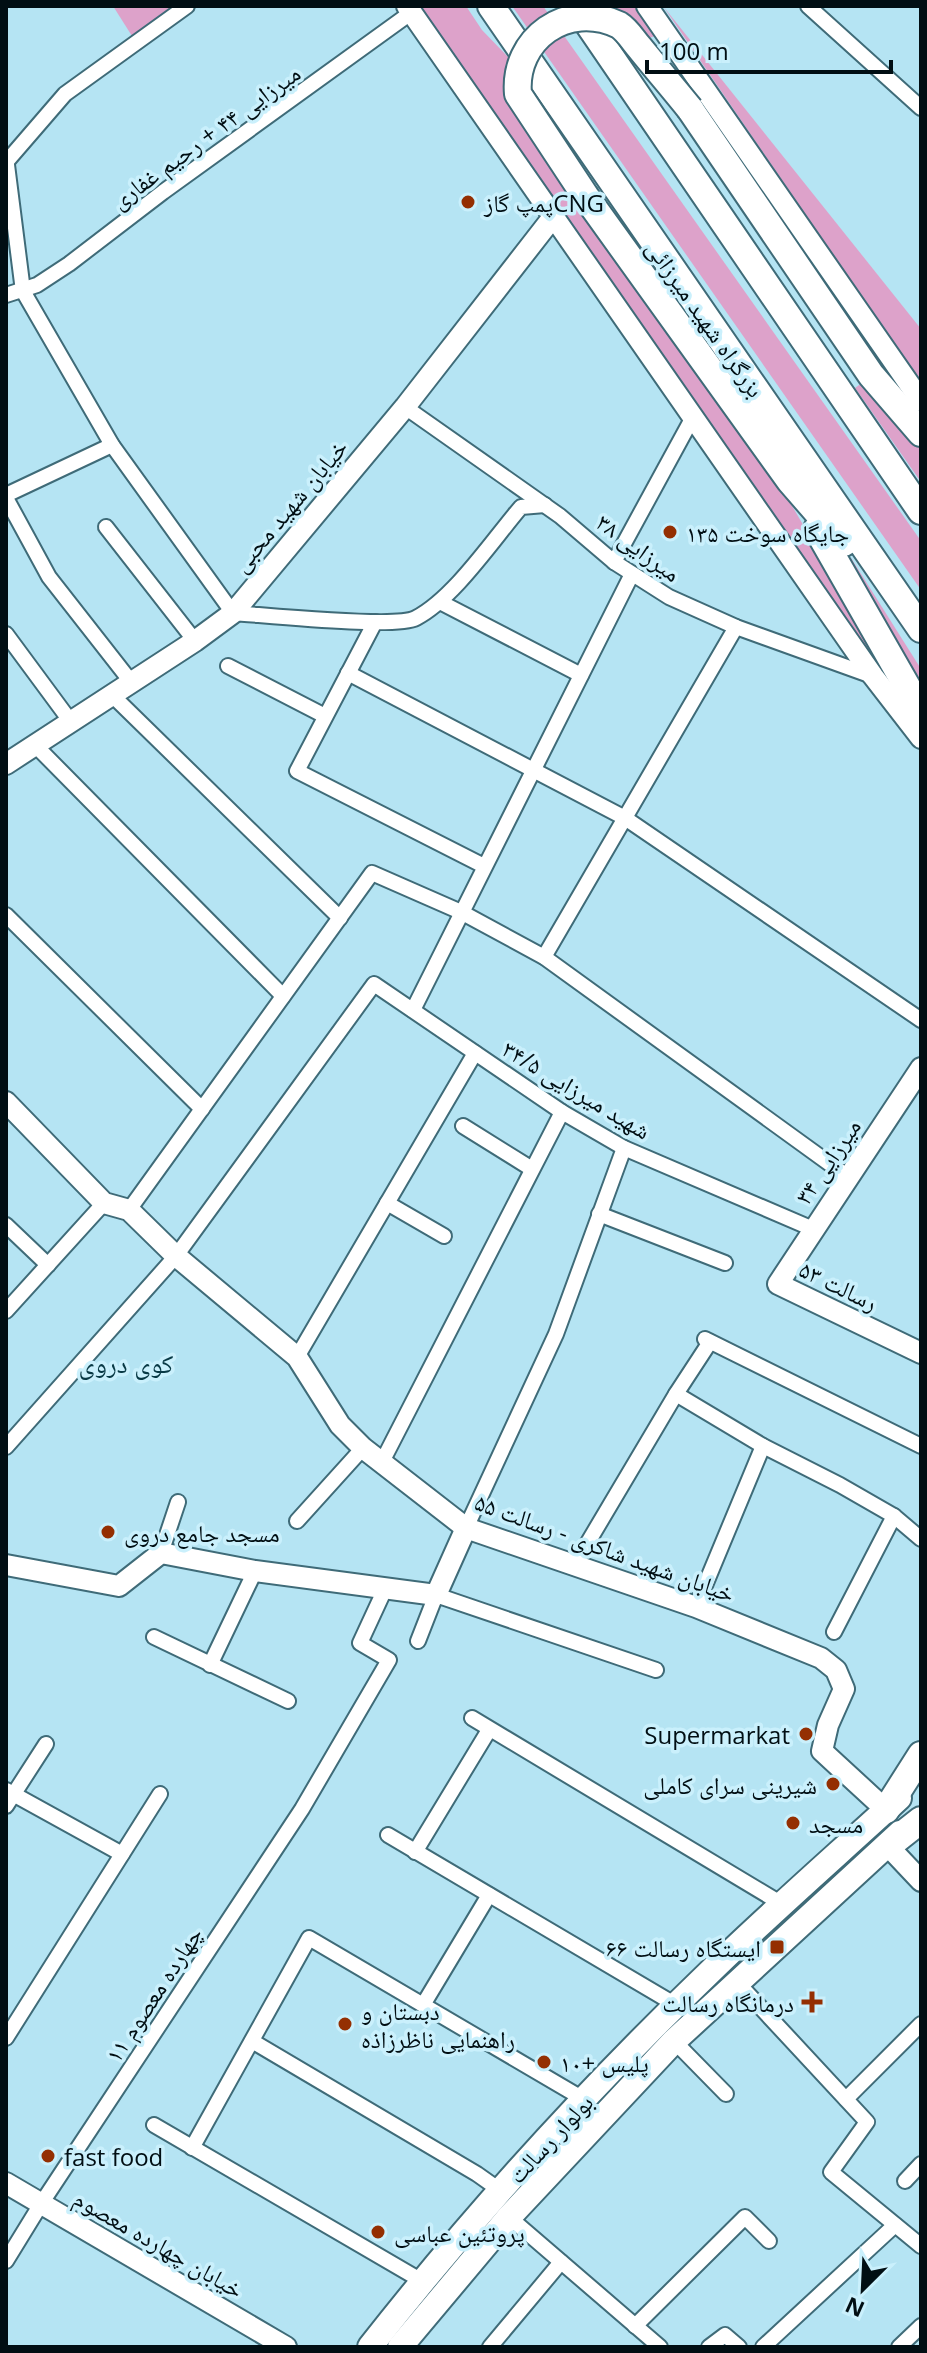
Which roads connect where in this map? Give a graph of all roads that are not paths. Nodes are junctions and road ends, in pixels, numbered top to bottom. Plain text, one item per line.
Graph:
1 (187, 6) edge
2 (491, 6) edge
3 (576, 6) edge
4 (647, 6) edge
5 (808, 6) edge
6 (409, 9) edge
7 (921, 108) edge
8 (7, 159) edge
9 (553, 217) junction
10 (23, 291) junction
11 (6, 295) edge
12 (921, 401) edge
13 (405, 407) junction
14 (693, 417) junction
15 (921, 433) edge
16 (112, 445) junction
17 (790, 481) junction
18 (6, 497) edge
19 (545, 505) junction
20 (921, 511) edge
21 (106, 527) dead end
22 (614, 562) junction
23 (632, 574) junction
24 (440, 602) junction
25 (233, 613) junction
26 (375, 622) junction
27 (736, 627) junction
28 (921, 630) edge
29 (6, 634) edge
30 (195, 641) junction
31 (228, 666) dead end
32 (348, 673) junction
33 (581, 675) junction
34 (873, 676) junction
35 (132, 683) junction
36 (112, 695) junction
37 (921, 711) edge
38 (325, 716) junction
39 (71, 722) junction
40 (921, 738) edge
41 (35, 745) junction
42 (8, 757) edge
43 (532, 771) junction
44 (625, 818) junction
45 (484, 866) junction
46 (461, 912) junction
47 (6, 915) edge
48 (340, 918) junction
49 (544, 957) junction
50 (283, 996) junction
51 (413, 1010) junction
52 (921, 1020) edge
53 (475, 1053) junction
54 (921, 1068) edge
55 (6, 1102) edge
56 (202, 1109) junction
57 (562, 1112) junction
58 (463, 1126) dead end
59 (624, 1148) junction
60 (532, 1169) junction
61 (848, 1177) junction
62 (104, 1203) junction
63 (387, 1203) junction
64 (129, 1210) junction
65 (599, 1214) junction
66 (6, 1225) edge
67 (813, 1229) junction
68 (444, 1236) dead end
69 (176, 1256) junction
70 (725, 1263) dead end
71 (48, 1265) junction
72 (778, 1284) joint
73 (6, 1311) edge
74 (921, 1353) edge
75 (297, 1357) junction
76 (676, 1394) junction
77 (763, 1446) junction
78 (921, 1446) edge
79 (6, 1447) edge
80 (363, 1448) junction
81 (382, 1462) junction
82 (178, 1502) dead end
83 (894, 1516) junction
84 (297, 1521) dead end
85 (466, 1528) junction
86 (920, 1535) edge
87 (161, 1553) junction
88 (6, 1565) edge
89 (574, 1566) junction
90 (255, 1571) junction
91 (385, 1589) junction
92 (436, 1595) junction
93 (696, 1607) junction
94 (834, 1632) dead end
95 (154, 1637) dead end
96 (418, 1641) dead end
97 (210, 1665) junction
98 (656, 1670) dead end
99 (288, 1701) dead end
100 (472, 1718) dead end
101 (489, 1730) junction
102 (46, 1744) dead end
103 (921, 1755) edge
104 (921, 1778) edge
105 (160, 1794) dead end
106 (9, 1797) edge
107 (886, 1810) junction
108 (921, 1811) edge
109 (921, 1820) edge
110 (388, 1835) dead end
111 (888, 1846) junction
112 (415, 1852) junction
113 (122, 1854) junction
114 (921, 1881) edge
115 (489, 1895) junction
116 (782, 1904) junction
117 (737, 1982) junction
118 (423, 2005) junction
119 (676, 2005) junction
120 (921, 2024) edge
121 (6, 2038) edge
122 (252, 2041) junction
123 (674, 2041) junction
124 (726, 2094) dead end
125 (846, 2099) junction
126 (585, 2100) junction
127 (154, 2125) dead end
128 (192, 2148) junction
129 (921, 2164) edge
130 (905, 2181) dead end
131 (6, 2183) edge
132 (501, 2191) junction
133 (41, 2204) junction
134 (509, 2217) junction
135 (895, 2225) junction
136 (769, 2241) dead end
137 (921, 2246) edge
138 (6, 2261) edge
139 (561, 2262) junction
140 (422, 2281) junction
141 (635, 2326) junction
142 (921, 2326) edge
143 (406, 2345) edge
144 (286, 2347) edge
145 (370, 2347) edge
146 (490, 2347) edge
147 (659, 2347) edge
148 (709, 2347) edge
149 (739, 2347) edge
150 (763, 2347) edge
151 (899, 2347) edge

1 - 8 street
2 - 28 highway, بزرگراه شهید میرزائی
3 - 20 highway
4 - 12 street
5 - 7 street
6 - 9 street
6 - 10 street, میرزایی ۴۴ + رحیم غفاری
8 - 10 street
9 - 13 street, خیابان شهید محبی
9 - 14 street
10 - 11 street, میرزایی ۴۴ + رحیم غفاری
10 - 16 street
13 - 19 street, میرزایی ۳۸
13 - 25 street, خیابان شهید محبی
14 - 22 street
14 - 34 street
15 - 17 highway, bridge
16 - 18 street
16 - 25 street
17 - 28 highway
17 - 37 highway
18 - 35 street
19 - 22 street, میرزایی ۳۸
19 - 24 street
21 - 30 street
22 - 23 street, میرزایی ۳۸
23 - 27 street, میرزایی ۳۸
23 - 33 street
24 - 26 street
24 - 33 street
25 - 26 street
25 - 30 street, خیابان شهید محبی
26 - 32 street
27 - 34 street, میرزایی ۳۸
27 - 44 street
29 - 39 street
30 - 35 street, خیابان شهید محبی
31 - 38 street
32 - 38 street
32 - 43 street
33 - 43 street
34 - 40 street
35 - 36 street, خیابان شهید محبی
36 - 39 street, خیابان شهید محبی
36 - 48 street
38 - 45 street
39 - 41 street, خیابان شهید محبی
41 - 42 street, خیابان شهید محبی
41 - 50 street
43 - 44 street
43 - 45 street
44 - 49 street
44 - 52 street
45 - 46 street
46 - 48 street
46 - 49 street
46 - 51 street
47 - 56 street
48 - 50 street
49 - 61 street
50 - 56 street
51 - 53 street, شهید میرزایی ۳۴/۵
51 - 69 street, شهید میرزایی ۳۴/۵
53 - 57 street, شهید میرزایی ۳۴/۵
53 - 63 street
54 - 61 street, میرزایی ۳۴
55 - 62 street
56 - 64 street
57 - 59 street, شهید میرزایی ۳۴/۵
57 - 60 street
58 - 60 street
59 - 65 street
59 - 67 street, شهید میرزایی ۳۴/۵
60 - 81 street
61 - 67 street, میرزایی ۳۴
62 - 64 street, خیابان شهید شاکری - رسالت ۵۵
62 - 71 street
63 - 68 street
63 - 75 street
64 - 69 street, خیابان شهید شاکری - رسالت ۵۵
65 - 70 street
65 - 85 street
66 - 71 street
67 - 72 street, میرزایی ۳۴
69 - 75 street, خیابان شهید شاکری - رسالت ۵۵
69 - 79 street
71 - 73 street
72 - 74 street, رسالت ۵۳
75 - 80 street, خیابان شهید شاکری - رسالت ۵۵
76 - 77 street
76 - 78 street
76 - 89 street
77 - 83 street
77 - 93 street
80 - 81 street, خیابان شهید شاکری - رسالت ۵۵
80 - 84 street
81 - 85 street, خیابان شهید شاکری - رسالت ۵۵
82 - 87 street
83 - 86 street
83 - 94 street
85 - 89 street, خیابان شهید شاکری - رسالت ۵۵
85 - 92 street
87 - 88 street
87 - 90 street
89 - 93 street, خیابان شهید شاکری - رسالت ۵۵
90 - 91 street
90 - 97 street
91 - 92 street
91 - 133 street, چهارده معصوم ۱۱
92 - 96 street
92 - 98 street
93 - 107 street, خیابان شهید شاکری - رسالت ۵۵
95 - 97 street
97 - 99 street
100 - 101 street
101 - 112 street
101 - 116 street
102 - 106 street
103 - 107 highway
104 - 107 main road, بولوار رسالت
105 - 113 street
106 - 113 street
107 - 116 main road, بولوار رسالت
108 - 111 main road, بولوار رسالت
109 - 111 highway
110 - 112 street
111 - 114 street
111 - 117 main road, بولوار رسالت
112 - 115 street
113 - 121 street
115 - 118 street
115 - 119 street
116 - 119 main road, بولوار رسالت
117 - 123 main road, بولوار رسالت
117 - 125 street
118 - 122 street
118 - 126 street
119 - 126 main road, بولوار رسالت
120 - 125 street
122 - 128 street
122 - 132 street
123 - 124 street
123 - 134 main road, بولوار رسالت
125 - 135 street
126 - 132 main road, بولوار رسالت
127 - 128 street
128 - 140 street
129 - 130 street
131 - 133 street, خیابان چهارده معصوم
132 - 140 main road, بولوار رسالت
133 - 138 street, چهارده معصوم ۱۱
133 - 144 street, خیابان چهارده معصوم
134 - 139 street
134 - 143 main road, بولوار رسالت
135 - 137 street
135 - 150 street
136 - 141 street
139 - 141 street
139 - 146 street
140 - 145 main road, بولوار رسالت
141 - 147 street
142 - 151 street
148 - 149 street

